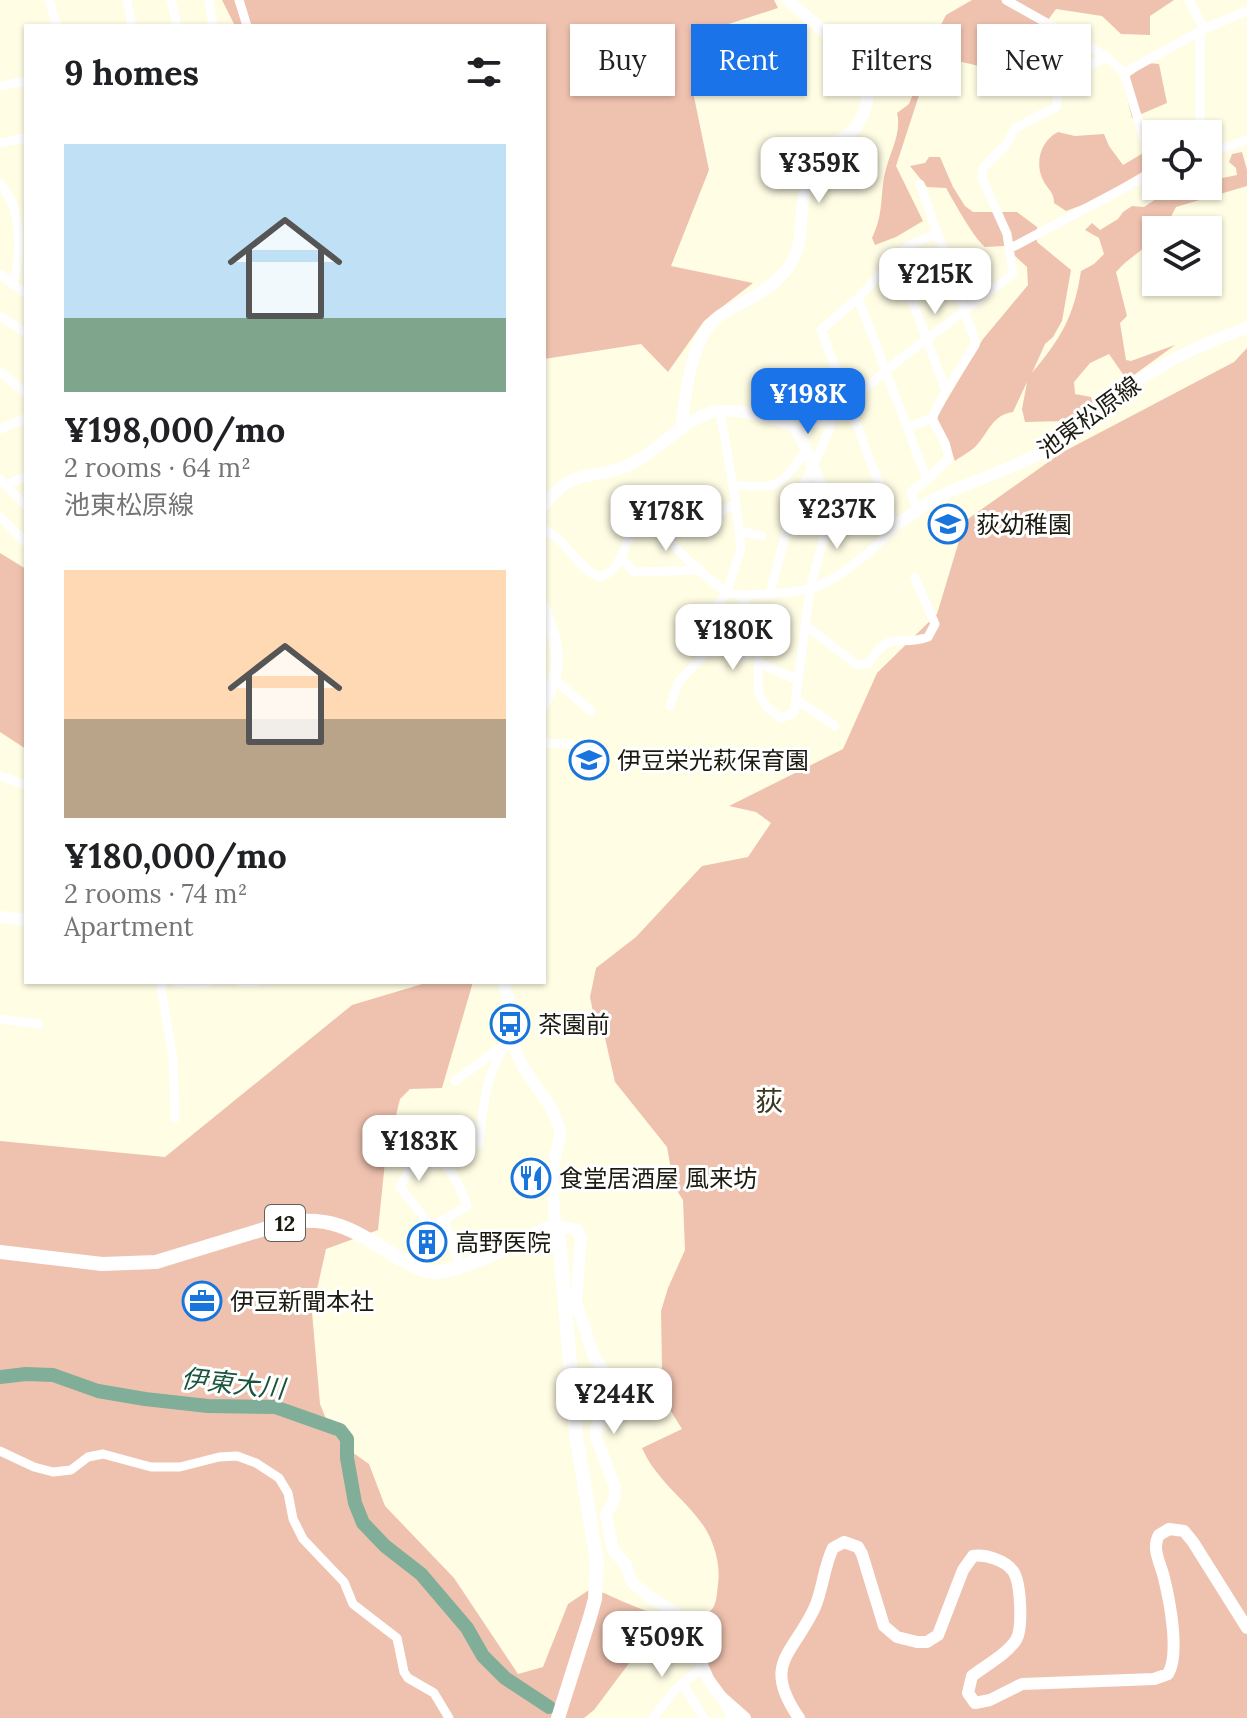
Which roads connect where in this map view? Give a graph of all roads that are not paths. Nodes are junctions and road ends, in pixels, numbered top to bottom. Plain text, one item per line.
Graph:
1 (49, 0) edge
2 (127, 0) edge
3 (171, 0) edge
4 (209, 0) edge
5 (239, 0) edge
6 (788, 0) edge
7 (1006, 0) edge
8 (1189, 0) edge
9 (1247, 11) edge
10 (56, 24) edge
11 (132, 24) edge
12 (177, 24) edge
13 (213, 24) edge
14 (246, 24) edge
15 (1202, 30) junction
16 (1107, 57) junction
17 (1124, 73) junction
18 (24, 81) edge
19 (0, 86) edge
20 (1200, 120) edge
21 (1142, 130) edge
22 (24, 138) edge
23 (1247, 140) edge
24 (0, 143) edge
25 (1222, 148) edge
26 (1142, 178) edge
27 (0, 183) edge
28 (920, 184) dead end
29 (936, 234) junction
30 (1009, 249) junction
31 (896, 258) junction
32 (0, 274) edge
33 (13, 283) junction
34 (24, 292) edge
35 (858, 298) junction
36 (965, 309) junction
37 (0, 316) edge
38 (1247, 328) edge
39 (24, 332) edge
40 (926, 340) junction
41 (886, 371) junction
42 (0, 372) edge
43 (24, 391) edge
44 (946, 391) junction
45 (848, 400) junction
46 (720, 411) junction
47 (832, 415) junction
48 (932, 418) junction
49 (24, 419) edge
50 (794, 426) junction
51 (908, 427) junction
52 (0, 429) edge
53 (681, 429) junction
54 (806, 451) junction
55 (813, 467) junction
56 (24, 477) edge
57 (927, 480) junction
58 (3, 482) edge
59 (733, 486) junction
60 (546, 502) edge
61 (24, 504) edge
62 (736, 504) junction
63 (832, 506) junction
64 (918, 512) junction
65 (0, 517) edge
66 (697, 521) junction
67 (895, 526) junction
68 (546, 531) edge
69 (740, 531) junction
70 (710, 533) dead end
71 (762, 536) dead end
72 (668, 537) junction
73 (24, 541) edge
74 (621, 557) junction
75 (701, 570) junction
76 (915, 578) dead end
77 (810, 589) junction
78 (727, 591) junction
79 (770, 594) junction
80 (743, 595) junction
81 (546, 612) edge
82 (805, 625) junction
83 (714, 643) junction
84 (758, 651) junction
85 (758, 663) junction
86 (555, 680) junction
87 (798, 680) junction
88 (796, 699) junction
89 (546, 700) edge
90 (670, 706) dead end
91 (591, 711) dead end
92 (835, 726) dead end
93 (546, 743) edge
94 (570, 744) dead end
95 (0, 776) edge
96 (24, 784) edge
97 (0, 917) edge
98 (24, 920) edge
99 (163, 984) edge
100 (504, 984) edge
101 (0, 1019) edge
102 (39, 1024) dead end
103 (510, 1041) junction
104 (455, 1081) dead end
105 (175, 1118) dead end
106 (479, 1144) dead end
107 (444, 1220) junction
108 (555, 1225) junction
109 (0, 1252) edge
110 (460, 1266) junction
111 (0, 1451) edge
112 (1247, 1628) edge
113 (701, 1668) junction
114 (682, 1683) junction
115 (720, 1696) junction
116 (449, 1718) edge
117 (558, 1718) edge
118 (653, 1718) edge
119 (704, 1718) edge
120 (732, 1718) edge
121 (745, 1718) edge
122 (799, 1718) edge

1 - 10 street
2 - 11 street
3 - 12 street
4 - 13 street
5 - 14 street
6 - 53 street
7 - 16 street
8 - 15 street
9 - 15 street
15 - 17 street
15 - 20 street
16 - 17 street
16 - 30 street
17 - 21 street
18 - 19 street
22 - 24 street
23 - 25 street
26 - 30 street
27 - 33 street
28 - 29 street
29 - 31 street
29 - 36 street
30 - 36 street
31 - 35 street
31 - 40 street
32 - 33 street
33 - 34 street
35 - 41 street
35 - 45 street
36 - 40 street
36 - 44 street
37 - 39 street
38 - 64 street, 池東松原線
40 - 41 street
40 - 44 street
41 - 45 street
41 - 51 street
42 - 43 street
44 - 48 street
45 - 47 street
45 - 67 street
46 - 50 street
46 - 53 street
46 - 59 street
47 - 50 street
47 - 55 street
48 - 51 street
48 - 57 street
49 - 52 street
50 - 54 street
51 - 57 street
53 - 60 street
54 - 55 street
54 - 59 street
55 - 63 street
55 - 79 street
56 - 58 street
57 - 64 street
58 - 61 street
59 - 62 street
62 - 66 street
62 - 69 street
63 - 67 street
63 - 77 street
64 - 67 street, 池東松原線
65 - 73 street
66 - 70 street
66 - 72 street
67 - 77 street
68 - 74 street
69 - 71 street
69 - 78 street
72 - 74 street
72 - 75 street
74 - 75 street
75 - 78 street
76 - 82 street
77 - 79 street
77 - 82 street
78 - 80 street
78 - 83 street
79 - 80 street
80 - 84 street
81 - 86 street
82 - 87 street
83 - 84 street
83 - 90 street
84 - 85 street
85 - 87 street
85 - 88 street
86 - 89 street
86 - 91 street
87 - 88 street
88 - 92 street
93 - 94 street
95 - 96 street
97 - 98 street
99 - 105 street
100 - 103 street
101 - 102 street
103 - 104 street
103 - 106 street
103 - 108 street
107 - 107 street
107 - 110 street
108 - 110 main road, 12
108 - 113 street
108 - 117 main road
109 - 110 main road, 12
111 - 116 street
112 - 122 street
113 - 114 street
113 - 115 street
114 - 118 street
114 - 119 street
115 - 120 street
115 - 121 street

